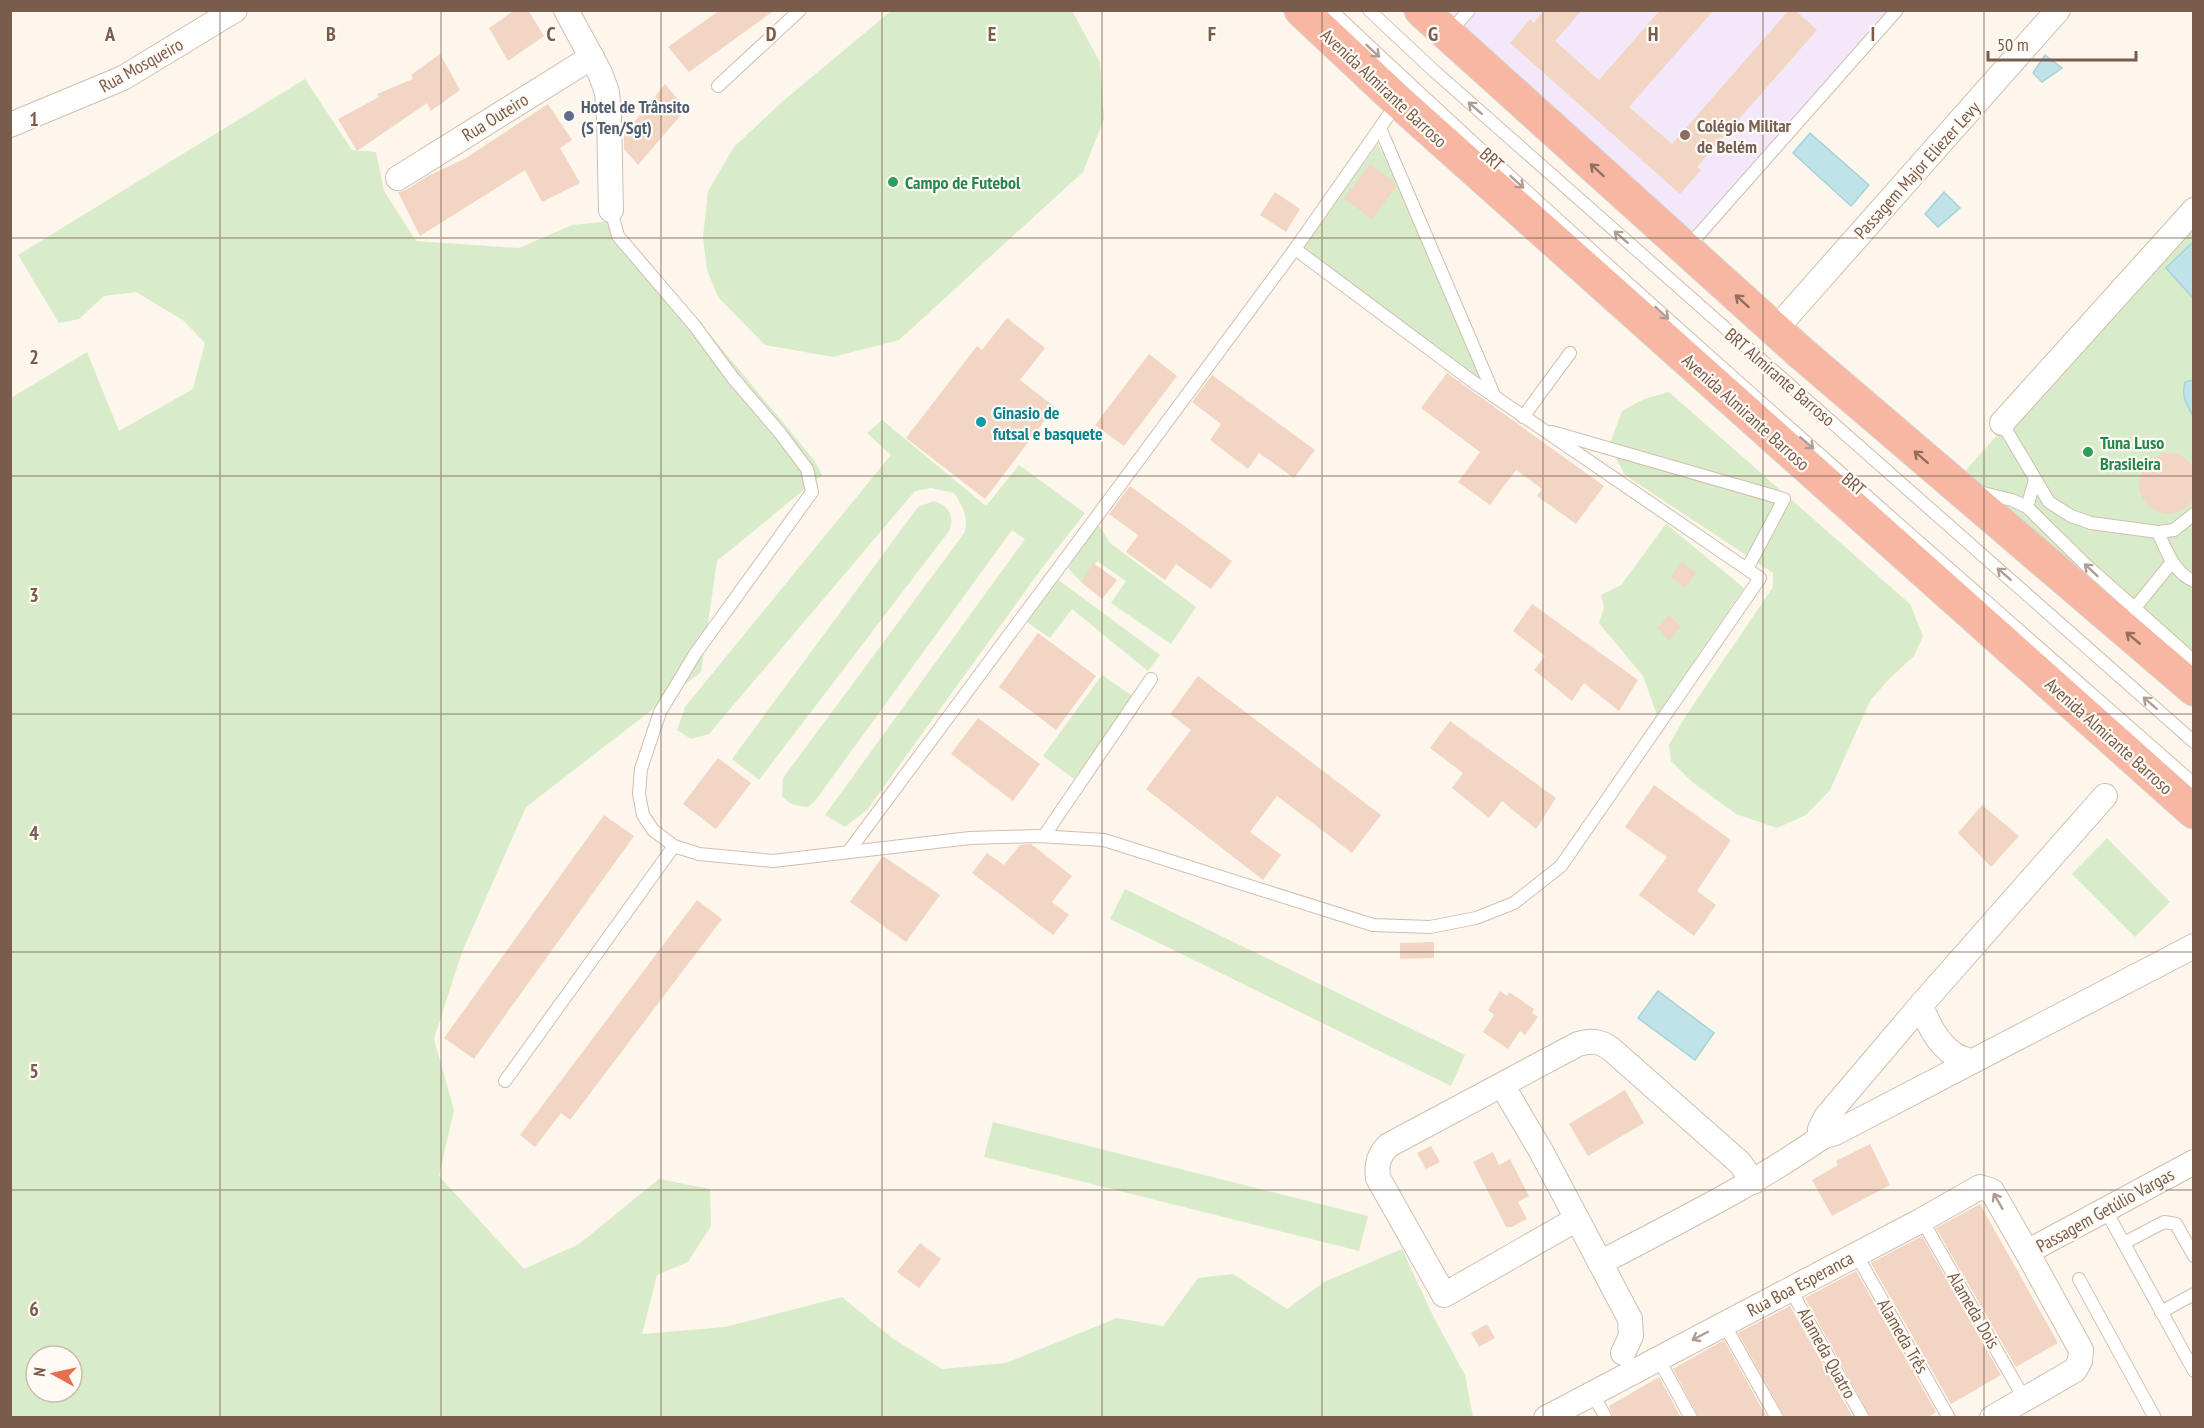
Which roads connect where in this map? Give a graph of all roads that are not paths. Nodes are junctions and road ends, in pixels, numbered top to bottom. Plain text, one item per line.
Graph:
1 (235, 10) edge
2 (566, 10) edge
3 (800, 10) edge
4 (1301, 10) edge
5 (1330, 10) edge
6 (1369, 10) edge
7 (1421, 10) edge
8 (1897, 10) edge
9 (2058, 10) edge
10 (210, 17) edge
11 (1458, 22) edge
12 (592, 57) junction
13 (718, 86) dead end
14 (1398, 101) junction
15 (10, 124) edge
16 (1380, 128) junction
17 (398, 178) dead end
18 (610, 210) joint
19 (2193, 210) edge
20 (1295, 249) junction
21 (1685, 250) junction
22 (1775, 330) junction
23 (1570, 353) dead end
24 (1495, 397) junction
25 (1523, 417) junction
26 (2002, 423) joint
27 (1542, 429) junction
28 (2035, 480) junction
29 (1955, 486) junction
30 (2027, 507) junction
31 (2193, 514) edge
32 (2158, 532) junction
33 (2172, 562) junction
34 (1747, 569) junction
35 (2193, 581) edge
36 (2134, 609) junction
37 (2193, 661) edge
38 (1151, 679) dead end
39 (2193, 689) edge
40 (2193, 742) edge
41 (2193, 784) edge
42 (2105, 796) dead end
43 (2193, 812) edge
44 (1044, 836) junction
45 (674, 846) junction
46 (849, 851) junction
47 (2193, 946) edge
48 (1921, 1005) junction
49 (1970, 1061) junction
50 (505, 1081) dead end
51 (1502, 1085) junction
52 (1822, 1137) junction
53 (2193, 1162) edge
54 (1753, 1182) junction
55 (2105, 1209) junction
56 (1577, 1219) junction
57 (1922, 1220) junction
58 (2124, 1243) junction
59 (2027, 1252) junction
60 (1856, 1254) junction
61 (2193, 1256) edge
62 (1600, 1263) junction
63 (2079, 1279) dead end
64 (1790, 1289) junction
65 (2193, 1294) edge
66 (2161, 1312) junction
67 (1724, 1324) junction
68 (1623, 1353) dead end
69 (1658, 1358) junction
70 (2193, 1371) edge
71 (1592, 1393) junction
72 (2025, 1400) junction
73 (1546, 1418) edge
74 (1606, 1418) edge
75 (1691, 1418) edge
76 (1777, 1418) edge
77 (1863, 1418) edge
78 (1949, 1418) edge
79 (1992, 1418) edge
80 (2156, 1418) edge

1 - 10 street, Rua Mosqueiro
2 - 12 street
3 - 13 lane
4 - 14 highway, Avenida Almirante Barroso
5 -> 41 lane, BRT
40 -> 6 lane, BRT Almirante Barroso
7 - 11 highway
8 - 21 lane
9 - 22 street, Passagem Major Eliezer Levy
10 - 15 street, Rua Mosqueiro
21 -> 11 highway
12 - 17 street, Rua Outeiro
12 - 18 street
14 - 16 lane
14 - 43 highway, Avenida Almirante Barroso
16 - 20 lane
16 - 24 lane
18 - 45 lane
19 - 26 street
20 - 24 lane
20 - 46 lane
22 -> 21 highway
29 -> 22 highway
23 - 25 lane
24 - 25 lane
25 - 27 lane
26 - 28 lane
27 - 34 lane
27 - 34 lane
28 - 30 lane
28 - 32 lane
29 - 30 lane
39 -> 29 highway
36 -> 30 lane
31 - 32 lane
32 - 33 lane
33 - 35 lane
33 - 36 lane
34 - 44 lane
36 - 37 lane
38 - 44 lane
42 - 48 street
44 - 46 lane
45 - 46 lane
45 - 50 lane
47 - 49 street
48 - 49 street
48 - 52 street
49 - 52 street
51 - 54 street
51 - 56 street
51 - 56 street
52 - 54 street
53 - 55 street, Passagem Getúlio Vargas
54 - 62 street
55 - 58 lane
55 - 59 street, Passagem Getúlio Vargas
56 - 62 street
59 -> 57 street, Rua Boa Esperanca
57 - 60 street, Rua Boa Esperanca
57 - 72 lane, Alameda Dois
58 - 61 lane
58 - 66 lane
59 - 72 street, Passagem Getúlio Vargas
60 - 64 street, Rua Boa Esperanca
60 - 78 lane, Alameda Três
62 - 68 street
63 - 80 lane
64 - 67 street, Rua Boa Esperanca
64 - 77 lane, Alameda Quatro
65 - 66 lane
66 - 70 lane
67 -> 69 street, Rua Boa Esperanca
67 - 76 lane
69 - 71 street, Rua Boa Esperanca
69 - 75 lane
71 - 73 street, Rua Boa Esperanca
71 - 74 lane
72 - 79 street, Passagem Getúlio Vargas

